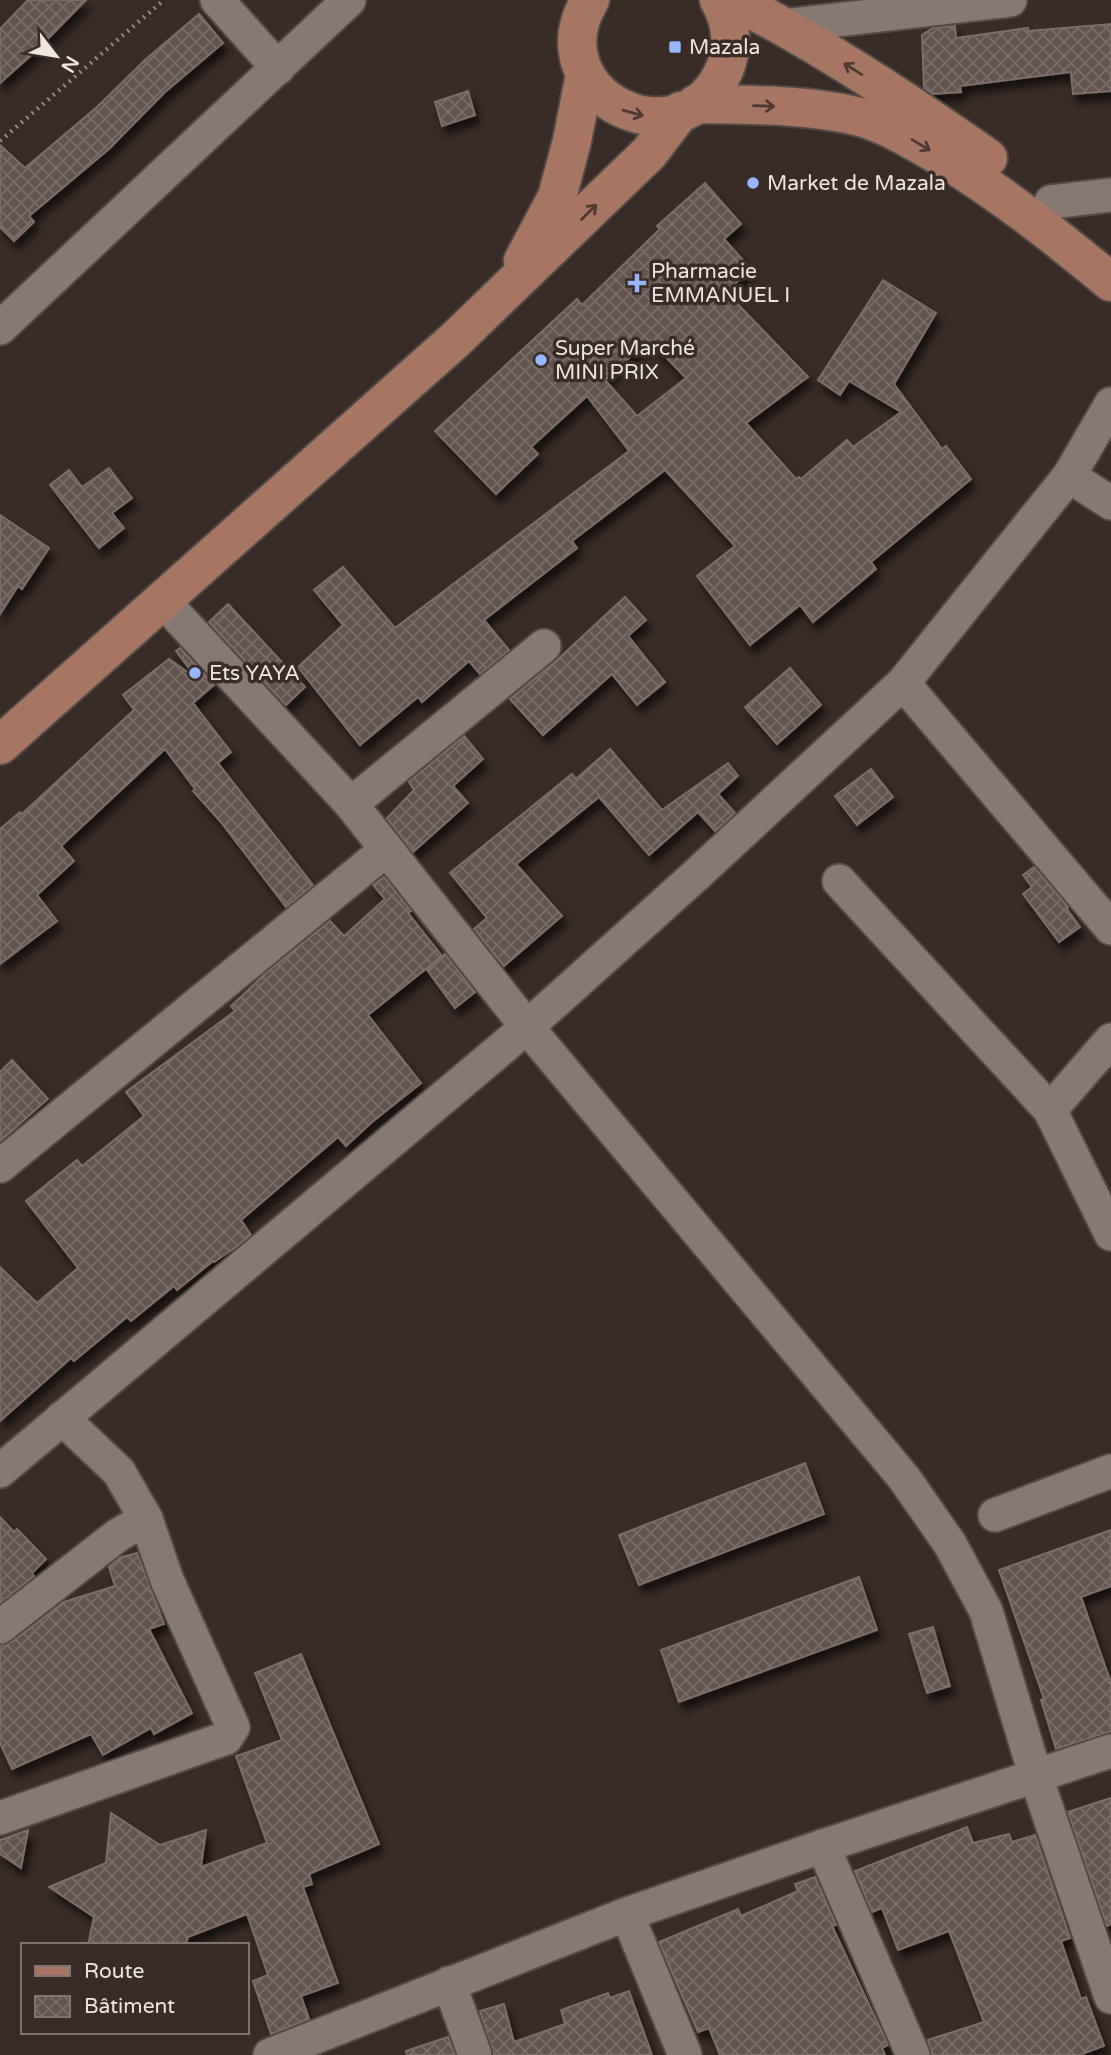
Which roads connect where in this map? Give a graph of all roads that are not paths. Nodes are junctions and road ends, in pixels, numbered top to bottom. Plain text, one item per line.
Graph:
1 (217, 0) edge
2 (349, 0) edge
3 (719, 0) edge
4 (734, 0) edge
5 (1010, 0) edge
6 (581, 11) edge
7 (784, 26) junction
8 (278, 68) junction
9 (585, 74) junction
10 (688, 108) junction
11 (1111, 195) edge
12 (1051, 202) junction
13 (1111, 249) edge
14 (1111, 282) edge
15 (505, 293) junction
16 (0, 328) edge
17 (1111, 404) edge
18 (1069, 476) junction
19 (1111, 503) edge
20 (164, 602) junction
21 (544, 646) dead end
22 (903, 683) junction
23 (0, 745) edge
24 (351, 804) junction
25 (386, 850) junction
26 (839, 881) dead end
27 (1111, 928) edge
28 (527, 1027) junction
29 (1111, 1040) edge
30 (1050, 1110) junction
31 (0, 1166) edge
32 (1111, 1234) edge
33 (62, 1418) junction
34 (0, 1471) edge
35 (1111, 1471) edge
36 (995, 1515) dead end
37 (146, 1519) junction
38 (0, 1627) edge
39 (1111, 1751) edge
40 (1036, 1777) junction
41 (0, 1818) edge
42 (823, 1846) junction
43 (627, 1914) junction
44 (449, 1983) junction
45 (1111, 1997) edge
46 (270, 2055) edge
47 (475, 2055) edge
48 (685, 2055) edge
49 (913, 2055) edge

1 - 8 street
2 - 8 street
3 - 10 main road
4 - 7 main road
5 - 7 street
6 - 9 main road
12 -> 7 main road
8 - 16 street
9 -> 10 main road
9 - 15 main road
10 -> 14 main road
15 -> 10 main road
11 - 12 street
12 - 13 main road
15 - 20 main road
17 - 18 street
18 - 19 street
18 - 22 street
20 - 23 main road
20 - 24 street
21 - 24 street
22 - 27 street
22 - 28 street
24 - 25 street
25 - 28 street
25 - 31 street
26 - 30 street
28 - 33 street
28 - 40 street
29 - 30 street
30 - 32 street
33 - 34 street
33 - 37 street
35 - 36 street
37 - 38 street
37 - 41 street
39 - 40 street
40 - 42 street
40 - 45 street
42 - 43 street
42 - 49 street
43 - 44 street
43 - 48 street
44 - 46 street
44 - 47 street

